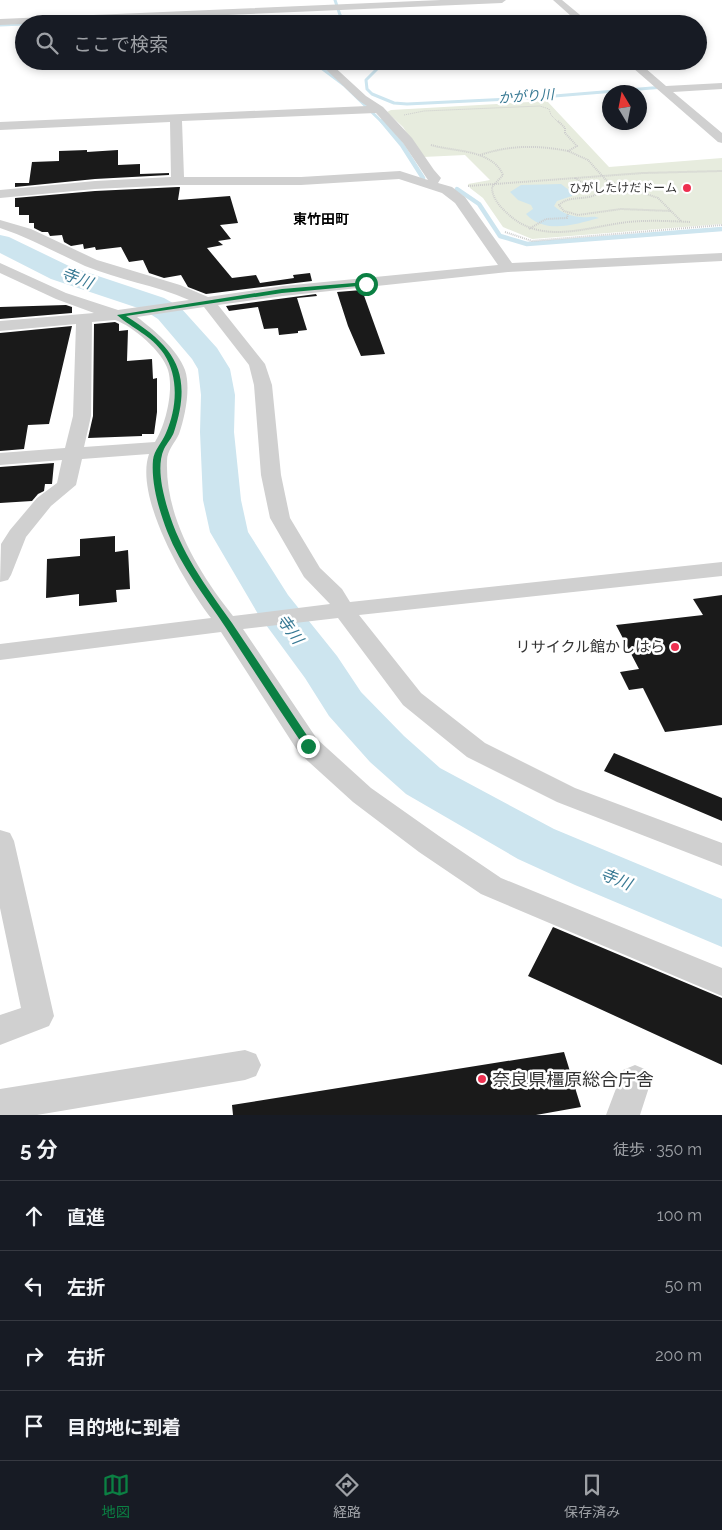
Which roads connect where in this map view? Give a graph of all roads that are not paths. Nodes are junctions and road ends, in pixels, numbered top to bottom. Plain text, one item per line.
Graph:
1 (232, 0) edge
2 (502, 0) edge
3 (558, 0) edge
4 (241, 13) junction
5 (187, 15) edge
6 (576, 15) edge
7 (15, 21) edge
8 (0, 22) edge
9 (332, 70) edge
10 (641, 70) edge
11 (722, 86) edge
12 (663, 89) junction
13 (379, 109) junction
14 (176, 119) junction
15 (0, 126) edge
16 (722, 139) edge
17 (178, 181) junction
18 (431, 184) junction
19 (0, 194) edge
20 (0, 224) edge
21 (722, 257) edge
22 (0, 267) edge
23 (508, 268) junction
24 (205, 304) junction
25 (125, 315) junction
26 (84, 319) junction
27 (0, 326) edge
28 (161, 447) junction
29 (73, 455) junction
30 (0, 459) edge
31 (722, 569) edge
32 (0, 575) edge
33 (337, 610) junction
34 (231, 623) junction
35 (0, 652) edge
36 (0, 841) edge
37 (722, 855) edge
38 (722, 982) edge
39 (0, 1030) edge
40 (245, 1065) dead end
41 (635, 1081) dead end
42 (0, 1105) edge
43 (622, 1115) edge

1 - 4 street
2 - 4 street
3 - 6 street
4 - 5 street
7 - 8 street
9 - 13 street
10 - 12 street
11 - 12 street
12 - 16 street
13 - 14 street
13 - 18 street
14 - 15 street
14 - 17 street
17 - 18 street
17 - 19 street
18 - 23 street
20 - 24 street
21 - 23 street
22 - 25 street
23 - 24 street
24 - 25 street
24 - 33 street
25 - 26 street
25 - 28 street
26 - 27 street
26 - 29 street
28 - 29 street
28 - 34 street
29 - 30 street
29 - 32 street
31 - 33 street
33 - 34 street
33 - 37 street
34 - 35 street
34 - 38 street
36 - 39 street
40 - 42 street
41 - 43 street

